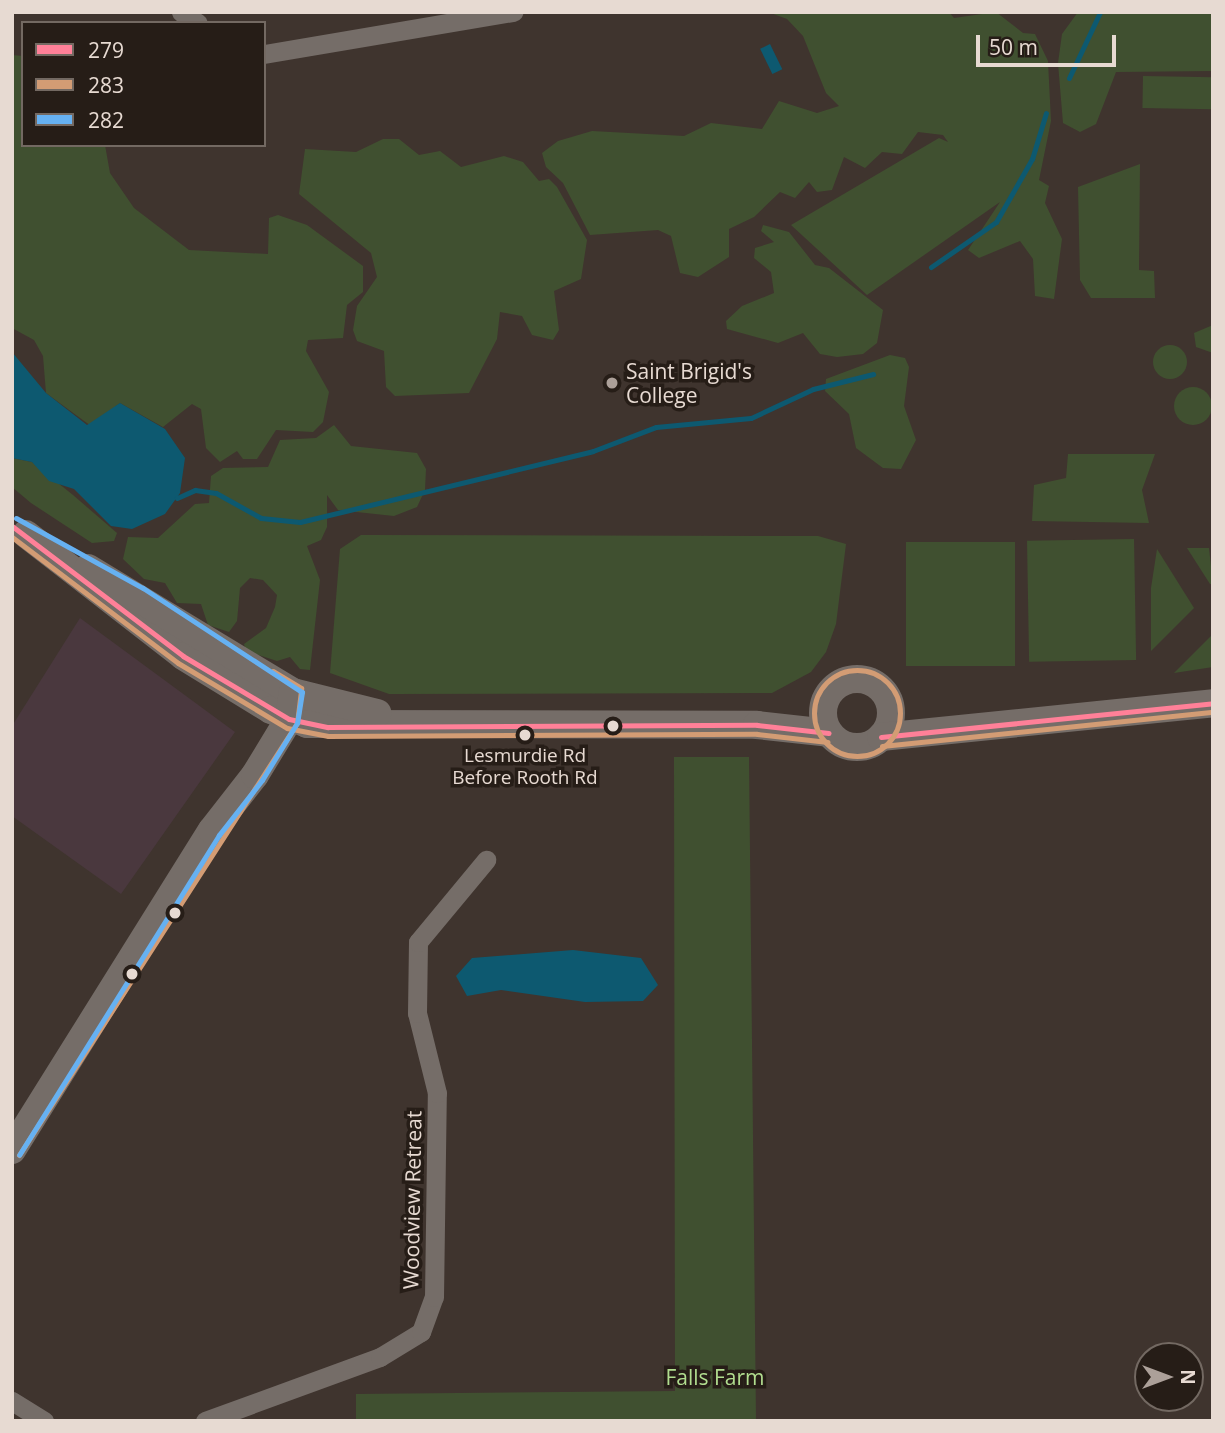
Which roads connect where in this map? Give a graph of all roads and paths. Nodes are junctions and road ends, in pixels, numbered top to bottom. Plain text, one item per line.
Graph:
1 (513, 12) edge
2 (266, 54) edge
3 (19, 530) edge
4 (293, 692) junction
5 (825, 700) junction
6 (889, 701) junction
7 (1213, 703) edge
8 (280, 715) junction
9 (757, 725) junction
10 (968, 726) junction
11 (487, 729) junction
12 (829, 733) junction
13 (881, 737) junction
14 (486, 860) dead end
15 (12, 1150) edge
16 (12, 1401) edge
17 (44, 1421) edge
18 (205, 1421) edge

1 - 2 street
3 - 4 main road
3 - 8 main road
4 - 8 main road
4 - 11 main road
5 - 6 main road
5 - 9 main road
5 - 12 main road
6 - 10 main road
6 - 13 main road
7 - 10 main road
8 - 11 main road
8 - 15 main road
9 - 11 main road
9 - 12 main road
10 - 13 main road
12 - 13 main road
14 - 18 street, Woodview Retreat
16 - 17 street

